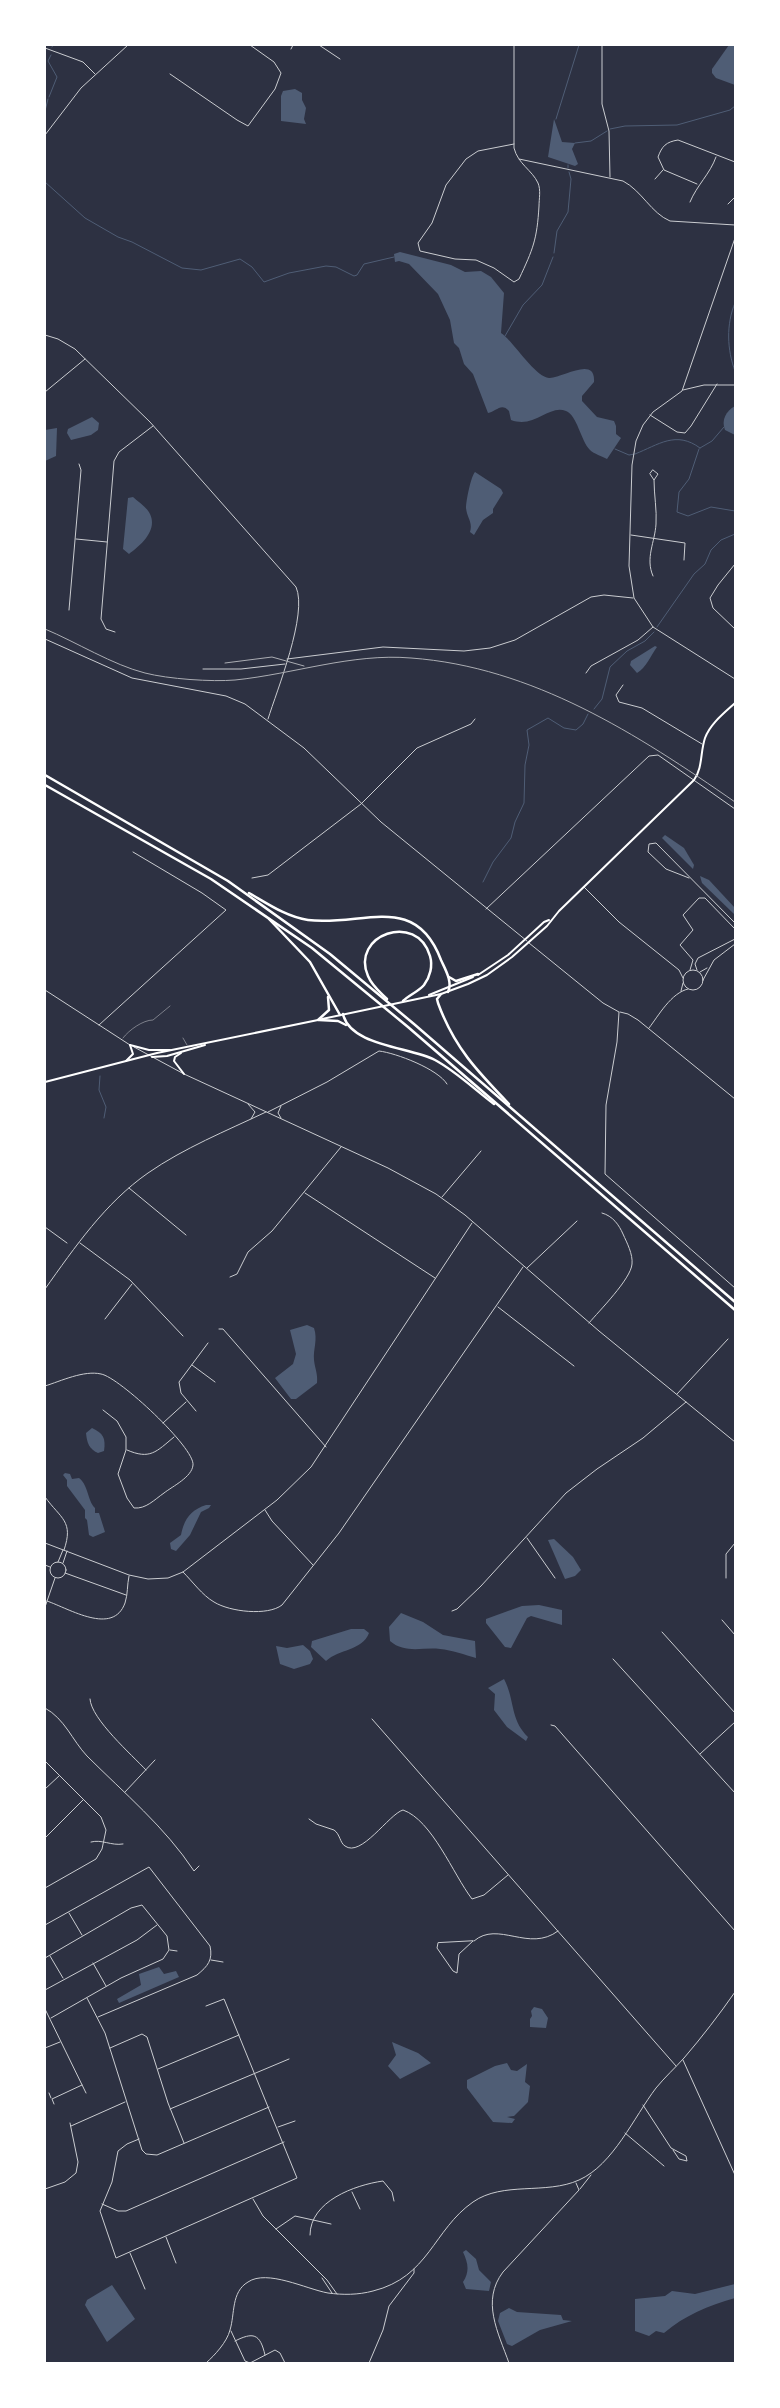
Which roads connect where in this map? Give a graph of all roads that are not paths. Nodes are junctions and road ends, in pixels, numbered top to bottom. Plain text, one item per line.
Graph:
1 (128, 45) edge
2 (250, 45) edge
3 (293, 45) edge
4 (319, 45) edge
5 (514, 45) edge
6 (602, 45) edge
7 (45, 48) edge
8 (291, 49) dead end
9 (340, 59) dead end
10 (95, 74) junction
11 (170, 74) dead end
12 (45, 135) edge
13 (514, 144) junction
14 (717, 156) junction
15 (518, 159) junction
16 (735, 162) edge
17 (664, 170) junction
18 (610, 178) junction
19 (656, 179) dead end
20 (697, 184) junction
21 (735, 197) edge
22 (690, 202) dead end
23 (728, 204) dead end
24 (735, 225) edge
25 (735, 238) edge
26 (45, 334) edge
27 (86, 359) junction
28 (717, 384) junction
29 (735, 385) edge
30 (682, 391) junction
31 (45, 392) edge
32 (650, 415) junction
33 (154, 425) junction
34 (79, 464) dead end
35 (654, 480) dead end
36 (630, 535) junction
37 (653, 537) junction
38 (75, 539) junction
39 (107, 542) junction
40 (684, 560) dead end
41 (735, 564) edge
42 (653, 576) dead end
43 (634, 598) junction
44 (69, 610) dead end
45 (653, 627) junction
46 (735, 629) edge
47 (115, 632) dead end
48 (45, 639) edge
49 (287, 659) junction
50 (286, 664) junction
51 (203, 669) dead end
52 (586, 673) dead end
53 (735, 679) edge
54 (623, 685) dead end
55 (616, 697) junction
56 (612, 698) dead end
57 (735, 703) edge
58 (268, 719) junction
59 (474, 719) dead end
60 (703, 744) junction
61 (45, 775) edge
62 (694, 780) junction
63 (45, 785) edge
64 (361, 804) junction
65 (735, 809) edge
66 (133, 852) dead end
67 (252, 878) dead end
68 (689, 878) junction
69 (228, 882) junction
70 (584, 886) junction
71 (486, 909) junction
72 (265, 914) junction
73 (735, 923) edge
74 (735, 929) edge
75 (735, 939) edge
76 (527, 941) junction
77 (735, 944) edge
78 (708, 968) junction
79 (679, 970) junction
80 (690, 970) junction
81 (687, 971) junction
82 (698, 971) junction
83 (446, 974) junction
84 (478, 974) junction
85 (683, 978) junction
86 (703, 981) junction
87 (683, 983) junction
88 (450, 987) junction
89 (689, 989) junction
90 (45, 990) edge
91 (326, 991) junction
92 (448, 992) junction
93 (680, 992) junction
94 (440, 994) junction
95 (427, 996) junction
96 (402, 1001) junction
97 (170, 1006) dead end
98 (399, 1011) junction
99 (619, 1012) junction
100 (341, 1014) junction
101 (318, 1020) junction
102 (99, 1025) junction
103 (350, 1028) junction
104 (648, 1028) junction
105 (183, 1038) dead end
106 (122, 1040) junction
107 (207, 1044) junction
108 (130, 1045) junction
109 (188, 1047) junction
110 (171, 1050) junction
111 (186, 1051) junction
112 (149, 1056) junction
113 (124, 1063) junction
114 (184, 1074) junction
115 (45, 1082) edge
116 (447, 1084) dead end
117 (735, 1099) edge
118 (246, 1102) junction
119 (282, 1104) junction
120 (267, 1112) junction
121 (522, 1117) junction
122 (281, 1119) junction
123 (248, 1121) junction
124 (519, 1124) junction
125 (340, 1147) junction
126 (481, 1150) dead end
127 (129, 1188) junction
128 (304, 1193) junction
129 (442, 1198) junction
130 (602, 1213) dead end
131 (577, 1221) dead end
132 (473, 1222) junction
133 (45, 1226) edge
134 (186, 1235) dead end
135 (67, 1242) dead end
136 (79, 1243) junction
137 (524, 1266) junction
138 (526, 1268) junction
139 (230, 1277) dead end
140 (436, 1278) junction
141 (133, 1283) junction
142 (735, 1288) edge
143 (45, 1289) edge
144 (735, 1302) edge
145 (496, 1306) junction
146 (735, 1310) edge
147 (105, 1319) dead end
148 (589, 1323) junction
149 (219, 1328) dead end
150 (183, 1336) dead end
151 (728, 1339) dead end
152 (208, 1343) dead end
153 (192, 1364) junction
154 (574, 1366) dead end
155 (214, 1382) dead end
156 (45, 1386) edge
157 (677, 1395) junction
158 (187, 1401) junction
159 (686, 1402) junction
160 (103, 1410) dead end
161 (196, 1411) dead end
162 (163, 1424) junction
163 (174, 1436) junction
164 (735, 1442) edge
165 (326, 1447) junction
166 (126, 1450) junction
167 (45, 1497) edge
168 (264, 1509) junction
169 (527, 1537) junction
170 (45, 1543) edge
171 (735, 1543) edge
172 (64, 1549) junction
173 (68, 1551) junction
174 (58, 1562) junction
175 (63, 1564) junction
176 (314, 1565) junction
177 (45, 1566) edge
178 (50, 1567) junction
179 (183, 1572) junction
180 (65, 1573) junction
181 (129, 1575) junction
182 (56, 1577) junction
183 (555, 1578) dead end
184 (726, 1578) dead end
185 (127, 1595) junction
186 (47, 1601) junction
187 (45, 1607) edge
188 (452, 1611) dead end
189 (722, 1620) dead end
190 (662, 1632) dead end
191 (735, 1635) edge
192 (613, 1659) dead end
193 (90, 1699) dead end
194 (45, 1708) edge
195 (735, 1712) edge
196 (372, 1719) dead end
197 (735, 1722) edge
198 (551, 1725) dead end
199 (700, 1754) junction
200 (156, 1760) dead end
201 (45, 1761) edge
202 (146, 1770) junction
203 (59, 1775) junction
204 (45, 1789) edge
205 (124, 1793) junction
206 (735, 1793) edge
207 (83, 1800) junction
208 (309, 1819) dead end
209 (45, 1838) edge
210 (91, 1842) dead end
211 (104, 1842) junction
212 (122, 1844) dead end
213 (199, 1866) dead end
214 (508, 1875) junction
215 (45, 1888) edge
216 (68, 1912) junction
217 (45, 1925) edge
218 (158, 1925) junction
219 (735, 1930) edge
220 (558, 1931) junction
221 (82, 1936) junction
222 (473, 1941) junction
223 (170, 1950) junction
224 (177, 1951) dead end
225 (49, 1955) junction
226 (45, 1958) edge
227 (211, 1960) junction
228 (223, 1962) dead end
229 (92, 1963) junction
230 (64, 1978) junction
231 (106, 1987) junction
232 (45, 1990) edge
233 (735, 1992) edge
234 (87, 1998) junction
235 (206, 2006) dead end
236 (45, 2009) edge
237 (98, 2017) junction
238 (51, 2018) junction
239 (239, 2035) junction
240 (62, 2041) junction
241 (45, 2048) edge
242 (110, 2048) junction
243 (289, 2059) dead end
244 (682, 2059) junction
245 (676, 2066) junction
246 (157, 2069) junction
247 (255, 2072) junction
248 (82, 2085) junction
249 (49, 2093) dead end
250 (86, 2093) dead end
251 (52, 2098) junction
252 (126, 2102) junction
253 (54, 2104) dead end
254 (643, 2105) junction
255 (269, 2107) junction
256 (170, 2108) junction
257 (295, 2121) dead end
258 (70, 2123) dead end
259 (71, 2126) junction
260 (278, 2128) junction
261 (625, 2133) junction
262 (139, 2140) junction
263 (284, 2142) junction
264 (184, 2144) junction
265 (673, 2150) junction
266 (664, 2166) dead end
267 (592, 2173) junction
268 (735, 2175) edge
269 (576, 2182) junction
270 (45, 2189) edge
271 (579, 2190) junction
272 (352, 2191) junction
273 (253, 2198) junction
274 (394, 2201) dead end
275 (101, 2203) junction
276 (360, 2209) dead end
277 (313, 2218) junction
278 (331, 2224) dead end
279 (276, 2230) junction
280 (310, 2235) dead end
281 (166, 2237) junction
282 (130, 2252) junction
283 (176, 2263) dead end
284 (414, 2269) junction
285 (322, 2277) junction
286 (145, 2289) dead end
287 (332, 2293) junction
288 (337, 2294) junction
289 (230, 2330) junction
290 (235, 2341) junction
291 (265, 2355) junction
292 (243, 2359) junction
293 (206, 2363) edge
294 (245, 2363) edge
295 (285, 2363) edge
296 (369, 2363) edge
297 (509, 2363) edge

1 - 10 street
2 - 11 street
3 - 8 street
4 - 9 street
5 - 13 street
6 - 18 street
7 - 10 street
10 - 12 street
13 - 15 street
13 - 15 street
14 - 16 street
14 - 17 street
14 - 20 street
15 - 18 street
17 - 19 street
17 - 20 street
18 - 24 street
20 - 22 street
21 - 23 street
25 - 30 street
26 - 27 street
27 - 31 street
27 - 33 street
28 - 29 street
28 - 30 street
28 - 32 street
30 - 32 street
32 - 36 street
33 - 39 street
33 - 49 street
34 - 38 street
35 - 37 street
36 - 37 street
36 - 43 street
37 - 40 street
37 - 42 street
38 - 39 street
38 - 44 street
39 - 47 street
41 - 46 street
43 - 45 street
43 - 49 street
45 - 52 street
45 - 53 street
48 - 58 street
49 - 50 street
50 - 51 street
50 - 58 street
54 - 55 street
55 - 56 street
55 - 60 street
57 - 60 main road
58 - 64 street
59 - 64 street
60 - 62 main road
61 - 69 highway
62 - 65 street
62 - 70 main road
62 - 71 street
63 - 72 highway
64 - 67 street
64 - 71 street
66 - 102 street
68 - 68 street
68 - 73 street
69 - 83 highway
69 - 98 highway
70 - 76 main road
70 - 79 street
71 - 76 street
72 - 91 highway
72 - 124 highway
74 - 80 street
75 - 82 street
76 - 84 main road
76 - 92 main road
76 - 99 street
77 - 78 street
78 - 82 street
78 - 86 street
79 - 81 street
79 - 85 street
80 - 81 street
80 - 82 street
81 - 85 street
82 - 86 street
83 - 84 highway
83 - 88 highway
84 - 88 main road
85 - 87 street
86 - 89 street
87 - 89 street
87 - 93 street
88 - 92 highway
88 - 95 main road
89 - 93 street
90 - 102 street
91 - 100 highway
91 - 101 highway
92 - 94 main road
93 - 104 street
94 - 95 main road
94 - 121 highway
95 - 96 main road
96 - 98 highway
96 - 100 main road
97 - 106 lane
98 - 121 highway
99 - 104 street
99 - 142 street
100 - 101 main road
100 - 103 highway
101 - 103 highway
101 - 107 main road
102 - 106 street
103 - 124 highway
104 - 117 street
105 - 109 lane
106 - 108 street
107 - 109 main road
107 - 111 main road
108 - 110 main road
108 - 112 street
108 - 113 main road
109 - 110 main road
110 - 112 main road
111 - 112 main road
111 - 114 main road
112 - 113 main road
112 - 114 street
113 - 115 main road
114 - 118 street
116 - 119 street
118 - 120 street
118 - 123 street
119 - 120 street
119 - 122 street
120 - 122 street
120 - 123 street
121 - 144 highway
122 - 125 street
123 - 127 street
124 - 146 highway
125 - 128 street
125 - 129 street
126 - 129 street
127 - 134 street
127 - 136 street
128 - 139 street
128 - 140 street
129 - 132 street
130 - 148 street
131 - 138 street
132 - 137 street
132 - 140 street
133 - 135 street
136 - 141 street
136 - 143 street
137 - 138 street
137 - 145 street
138 - 148 street
140 - 165 street
141 - 147 street
141 - 150 street
145 - 154 street
145 - 176 street
148 - 157 street
149 - 165 street
151 - 157 street
152 - 153 street
153 - 155 street
153 - 158 street
156 - 162 street
157 - 159 street
158 - 161 street
158 - 162 street
159 - 164 street
159 - 169 street
160 - 166 street
162 - 163 street
163 - 166 street
163 - 166 street
165 - 168 street
167 - 172 street
168 - 176 street
168 - 179 street
169 - 183 street
169 - 188 street
170 - 172 street
171 - 184 street
172 - 173 street
172 - 174 street
173 - 175 street
173 - 181 street
174 - 175 street
174 - 178 street
175 - 180 street
176 - 179 street
177 - 178 street
178 - 182 street
179 - 181 street
180 - 182 street
180 - 185 street
181 - 185 street
182 - 186 street
185 - 186 street
186 - 187 street
189 - 191 street
190 - 195 street
192 - 199 street
193 - 202 street
194 - 205 street
196 - 214 street
197 - 199 street
198 - 219 street
199 - 206 street
200 - 202 street
201 - 203 street
202 - 205 street
203 - 204 street
203 - 207 street
205 - 213 street
207 - 209 street
207 - 211 street
208 - 214 street
210 - 211 street
211 - 212 street
211 - 215 street
214 - 220 street
216 - 217 street
216 - 221 street
216 - 227 street
218 - 221 street
218 - 223 street
218 - 229 street
220 - 222 street
220 - 245 street
221 - 225 street
222 - 222 street
223 - 224 street
223 - 231 street
225 - 226 street
225 - 230 street
227 - 228 street
227 - 237 street
229 - 230 street
229 - 231 street
230 - 232 street
231 - 234 street
233 - 244 street
234 - 237 street
234 - 238 street
235 - 239 street
236 - 238 street
237 - 242 street
238 - 240 street
239 - 246 street
239 - 247 street
240 - 241 street
240 - 248 street
242 - 246 street
242 - 252 street
243 - 247 street
244 - 245 street
244 - 268 street
245 - 254 street
246 - 256 street
247 - 255 street
247 - 256 street
248 - 250 street
248 - 251 street
249 - 251 street
251 - 253 street
252 - 259 street
252 - 262 street
254 - 261 street
254 - 265 street
255 - 260 street
255 - 264 street
256 - 264 street
257 - 260 street
258 - 259 street
259 - 270 street
260 - 263 street
261 - 266 street
261 - 267 street
262 - 264 street
262 - 275 street
263 - 273 street
263 - 275 street
265 - 265 street
267 - 269 street
267 - 271 street
269 - 271 street
269 - 284 street
271 - 297 street
272 - 274 street
272 - 276 street
272 - 277 street
273 - 279 street
273 - 281 street
275 - 282 street
277 - 278 street
277 - 279 street
277 - 280 street
279 - 285 street
281 - 282 street
281 - 283 street
282 - 286 street
284 - 288 street
284 - 296 street
285 - 287 street
285 - 288 street
287 - 288 street
287 - 289 street
289 - 290 street
289 - 293 street
290 - 291 street
290 - 292 street
291 - 292 street
291 - 295 street
292 - 294 street

